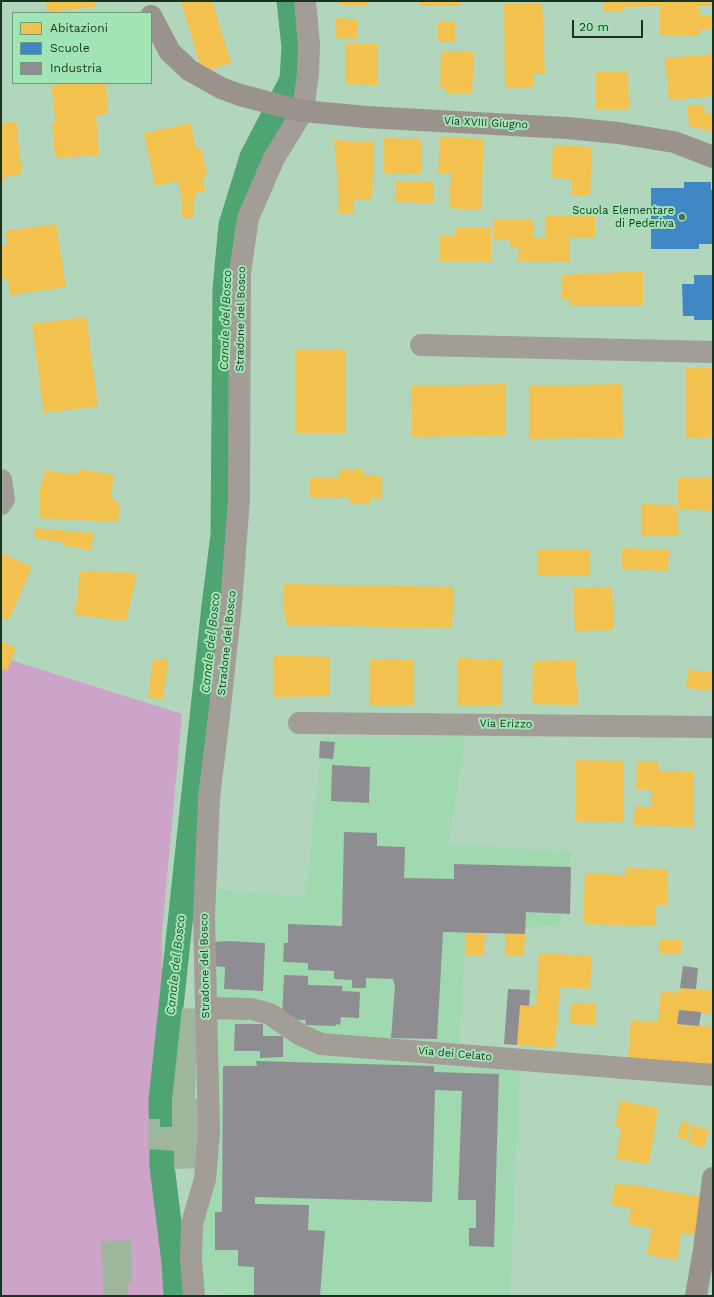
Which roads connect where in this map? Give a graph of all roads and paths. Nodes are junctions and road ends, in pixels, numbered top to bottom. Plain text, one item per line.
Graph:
1 (144, 1) edge
2 (305, 1) edge
3 (149, 12) edge
4 (152, 18) edge
5 (296, 109) junction
6 (713, 157) edge
7 (421, 345) dead end
8 (713, 352) edge
9 (1, 480) edge
10 (1, 504) edge
11 (299, 723) dead end
12 (713, 727) edge
13 (206, 1008) junction
14 (713, 1075) edge
15 (713, 1178) edge
16 (194, 1296) edge
17 (696, 1296) edge

1 - 3 main road, Via XVIII Giugno
2 - 5 street, Stradone del Bosco
4 - 5 main road, Via XVIII Giugno
5 - 6 main road, Via XVIII Giugno
5 - 13 street, Stradone del Bosco
7 - 8 street
9 - 10 street
11 - 12 street, Via Erizzo
13 - 14 street, Via dei Celato
13 - 16 street, Stradone del Bosco
15 - 17 main road

